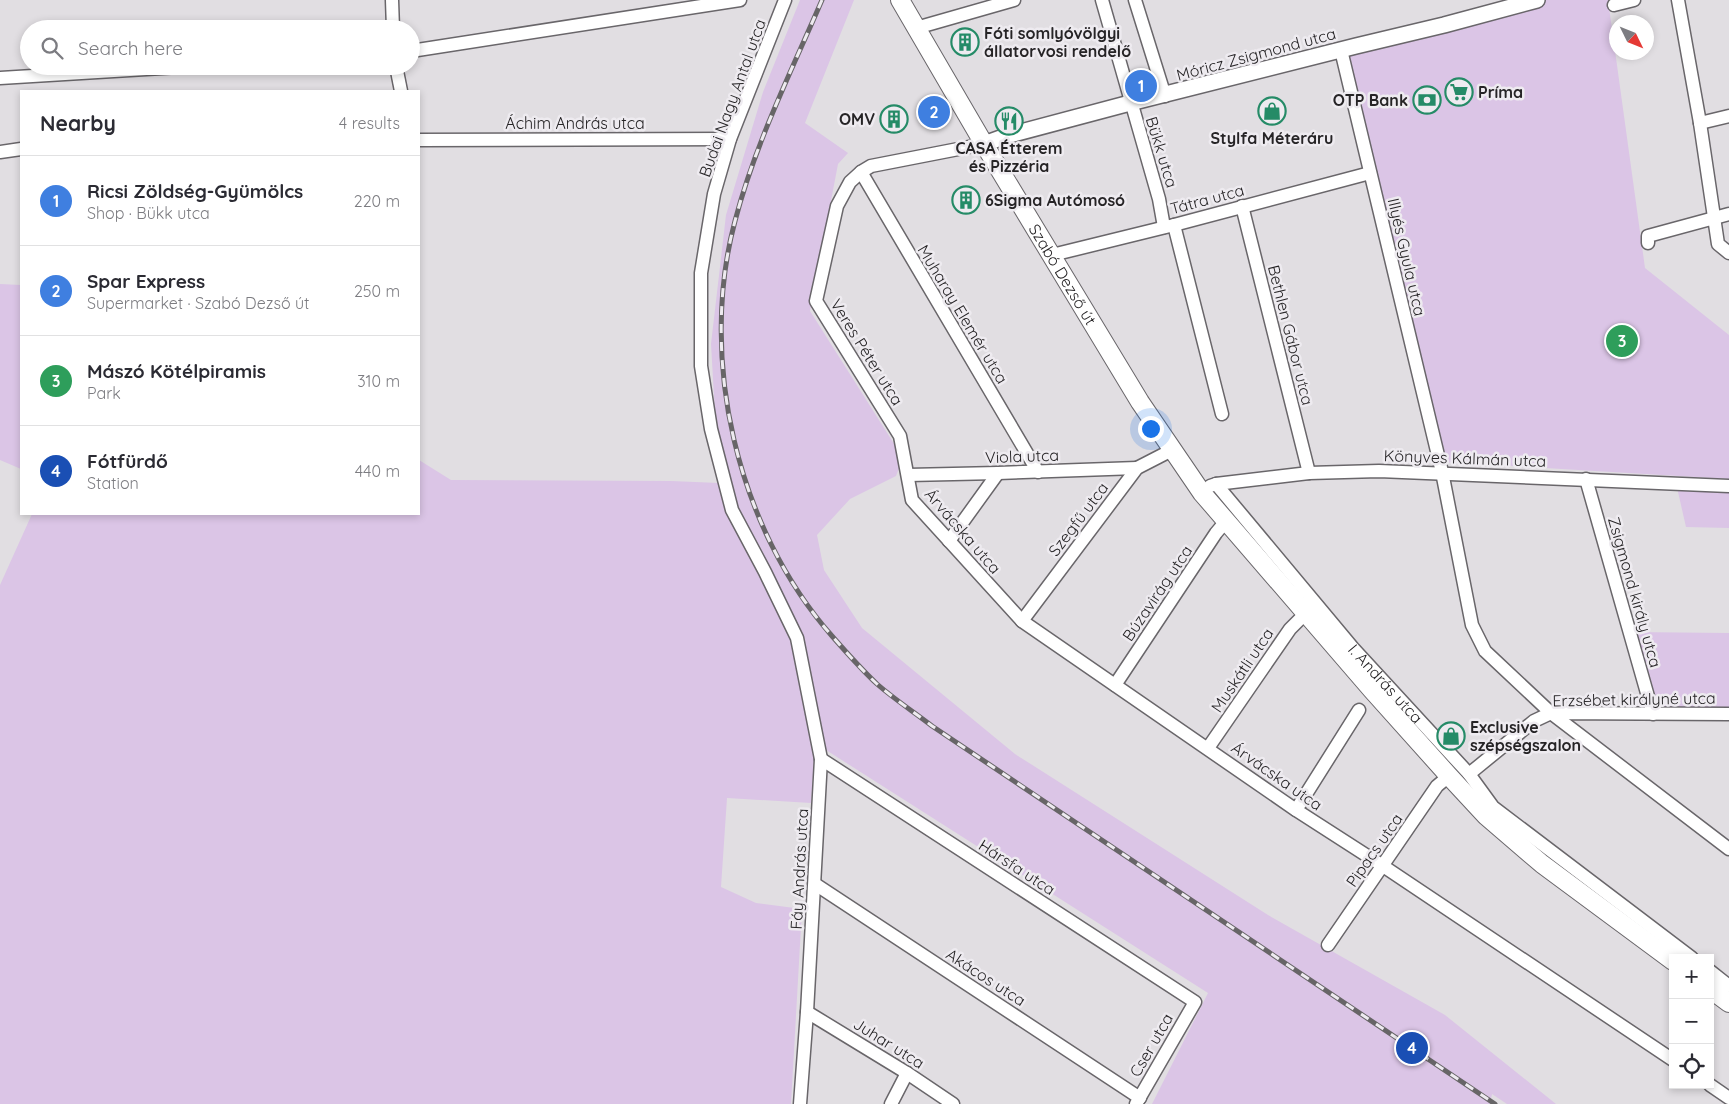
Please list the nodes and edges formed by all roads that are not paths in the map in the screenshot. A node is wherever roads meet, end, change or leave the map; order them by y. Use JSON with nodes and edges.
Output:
{"nodes":[{"id":1,"x":392,"y":0,"type":"edge"},
{"id":2,"x":740,"y":0,"type":"edge"},
{"id":3,"x":785,"y":0,"type":"edge"},
{"id":4,"x":900,"y":0,"type":"edge"},
{"id":5,"x":1014,"y":0,"type":"edge"},
{"id":6,"x":1102,"y":0,"type":"edge"},
{"id":7,"x":1135,"y":0,"type":"edge"},
{"id":8,"x":1537,"y":0,"type":"edge"},
{"id":9,"x":1634,"y":0,"type":"edge"},
{"id":10,"x":1678,"y":0,"type":"edge"},
{"id":11,"x":1614,"y":5,"type":"dead end"},
{"id":12,"x":393,"y":20,"type":"edge"},
{"id":13,"x":916,"y":28,"type":"junction"},
{"id":14,"x":420,"y":50,"type":"edge"},
{"id":15,"x":1341,"y":50,"type":"junction"},
{"id":16,"x":49,"y":75,"type":"edge"},
{"id":17,"x":398,"y":75,"type":"edge"},
{"id":18,"x":0,"y":78,"type":"edge"},
{"id":19,"x":402,"y":90,"type":"edge"},
{"id":20,"x":1165,"y":96,"type":"junction"},
{"id":21,"x":1130,"y":103,"type":"junction"},
{"id":22,"x":1729,"y":116,"type":"edge"},
{"id":23,"x":1700,"y":123,"type":"junction"},
{"id":24,"x":730,"y":139,"type":"junction"},
{"id":25,"x":420,"y":140,"type":"edge"},
{"id":26,"x":984,"y":144,"type":"junction"},
{"id":27,"x":20,"y":149,"type":"edge"},
{"id":28,"x":0,"y":152,"type":"edge"},
{"id":29,"x":861,"y":172,"type":"junction"},
{"id":30,"x":1370,"y":173,"type":"junction"},
{"id":31,"x":1242,"y":206,"type":"junction"},
{"id":32,"x":1729,"y":214,"type":"edge"},
{"id":33,"x":1713,"y":218,"type":"junction"},
{"id":34,"x":1169,"y":226,"type":"junction"},
{"id":35,"x":1648,"y":243,"type":"dead end"},
{"id":36,"x":1729,"y":253,"type":"edge"},
{"id":37,"x":1052,"y":255,"type":"junction"},
{"id":38,"x":1222,"y":414,"type":"dead end"},
{"id":39,"x":1172,"y":450,"type":"junction"},
{"id":40,"x":1137,"y":468,"type":"junction"},
{"id":41,"x":1038,"y":472,"type":"junction"},
{"id":42,"x":1442,"y":472,"type":"junction"},
{"id":43,"x":1309,"y":473,"type":"junction"},
{"id":44,"x":998,"y":474,"type":"junction"},
{"id":45,"x":908,"y":475,"type":"junction"},
{"id":46,"x":1586,"y":479,"type":"junction"},
{"id":47,"x":1729,"y":486,"type":"edge"},
{"id":48,"x":1209,"y":488,"type":"junction"},
{"id":49,"x":1227,"y":520,"type":"junction"},
{"id":50,"x":949,"y":541,"type":"junction"},
{"id":51,"x":1306,"y":613,"type":"junction"},
{"id":52,"x":1022,"y":621,"type":"junction"},
{"id":53,"x":797,"y":638,"type":"joint"},
{"id":54,"x":1115,"y":685,"type":"junction"},
{"id":55,"x":1359,"y":710,"type":"dead end"},
{"id":56,"x":1551,"y":713,"type":"junction"},
{"id":57,"x":1653,"y":714,"type":"junction"},
{"id":58,"x":1729,"y":714,"type":"edge"},
{"id":59,"x":1208,"y":748,"type":"junction"},
{"id":60,"x":821,"y":759,"type":"junction"},
{"id":61,"x":1469,"y":774,"type":"junction"},
{"id":62,"x":1449,"y":776,"type":"junction"},
{"id":63,"x":1296,"y":810,"type":"junction"},
{"id":64,"x":1729,"y":849,"type":"edge"},
{"id":65,"x":1383,"y":866,"type":"junction"},
{"id":66,"x":815,"y":884,"type":"junction"},
{"id":67,"x":1328,"y":945,"type":"dead end"},
{"id":68,"x":1687,"y":954,"type":"edge"},
{"id":69,"x":1669,"y":958,"type":"edge"},
{"id":70,"x":1714,"y":974,"type":"edge"},
{"id":71,"x":1729,"y":986,"type":"edge"},
{"id":72,"x":1714,"y":992,"type":"edge"},
{"id":73,"x":1195,"y":1002,"type":"joint"},
{"id":74,"x":1729,"y":1004,"type":"edge"},
{"id":75,"x":807,"y":1012,"type":"junction"},
{"id":76,"x":1669,"y":1057,"type":"edge"},
{"id":77,"x":907,"y":1073,"type":"junction"},
{"id":78,"x":1714,"y":1088,"type":"edge"},
{"id":79,"x":1729,"y":1098,"type":"edge"},
{"id":80,"x":1138,"y":1101,"type":"edge"},
{"id":81,"x":800,"y":1104,"type":"edge"},
{"id":82,"x":891,"y":1104,"type":"edge"},
{"id":83,"x":953,"y":1104,"type":"edge"}],
"edges":[{"from":1,"to":12,"type":"street"},
{"from":2,"to":14,"type":"street"},
{"from":3,"to":24,"type":"street","name":"Budai Nagy Antal utca"},
{"from":4,"to":13,"type":"main road","name":"Szabó Dezső út"},
{"from":5,"to":13,"type":"street"},
{"from":6,"to":21,"type":"street","name":"Bükk utca"},
{"from":7,"to":20,"type":"street","name":"Bükk utca"},
{"from":8,"to":15,"type":"street","name":"Móricz Zsigmond utca"},
{"from":9,"to":11,"type":"street"},
{"from":10,"to":23,"type":"street"},
{"from":13,"to":26,"type":"main road","name":"Szabó Dezső út"},
{"from":15,"to":20,"type":"street","name":"Móricz Zsigmond utca"},
{"from":15,"to":30,"type":"street","name":"Illyés Gyula utca"},
{"from":16,"to":18,"type":"street"},
{"from":17,"to":19,"type":"street"},
{"from":20,"to":21,"type":"street","name":"Móricz Zsigmond utca"},
{"from":21,"to":26,"type":"street","name":"Móricz Zsigmond utca"},
{"from":21,"to":34,"type":"street","name":"Bükk utca"},
{"from":22,"to":23,"type":"street"},
{"from":23,"to":33,"type":"street"},
{"from":24,"to":25,"type":"street","name":"Áchim András utca"},
{"from":24,"to":53,"type":"street","name":"Budai Nagy Antal utca"},
{"from":26,"to":29,"type":"street","name":"Veres Péter utca"},
{"from":26,"to":37,"type":"main road","name":"Szabó Dezső út"},
{"from":27,"to":28,"type":"street"},
{"from":29,"to":41,"type":"street","name":"Muharay Elemér utca"},
{"from":29,"to":45,"type":"street","name":"Veres Péter utca"},
{"from":30,"to":31,"type":"street","name":"Tátra utca"},
{"from":30,"to":42,"type":"street","name":"Illyés Gyula utca"},
{"from":31,"to":34,"type":"street","name":"Tátra utca"},
{"from":31,"to":43,"type":"street","name":"Bethlen Gábor utca"},
{"from":32,"to":33,"type":"street"},
{"from":33,"to":35,"type":"street"},
{"from":33,"to":36,"type":"street"},
{"from":34,"to":37,"type":"street","name":"Tátra utca"},
{"from":34,"to":38,"type":"street","name":"Bükk utca"},
{"from":37,"to":39,"type":"main road","name":"Szabó Dezső út"},
{"from":39,"to":40,"type":"street","name":"Szegfű utca"},
{"from":39,"to":48,"type":"main road","name":"Szabó Dezső út"},
{"from":40,"to":41,"type":"street","name":"Viola utca"},
{"from":40,"to":52,"type":"street","name":"Szegfű utca"},
{"from":41,"to":44,"type":"street","name":"Viola utca"},
{"from":42,"to":43,"type":"street","name":"Könyves Kálmán utca"},
{"from":42,"to":46,"type":"street","name":"Könyves Kálmán utca"},
{"from":42,"to":56,"type":"street","name":"Illyés Gyula utca"},
{"from":43,"to":48,"type":"street","name":"Könyves Kálmán utca"},
{"from":44,"to":45,"type":"street","name":"Viola utca"},
{"from":44,"to":50,"type":"street"},
{"from":45,"to":50,"type":"street","name":"Árvácska utca"},
{"from":46,"to":47,"type":"street","name":"Könyves Kálmán utca"},
{"from":46,"to":57,"type":"street","name":"Zsigmond király utca"},
{"from":48,"to":49,"type":"main road","name":"I. András utca"},
{"from":48,"to":61,"type":"street","name":"I. András utca"},
{"from":49,"to":51,"type":"main road","name":"I. András utca"},
{"from":49,"to":54,"type":"street","name":"Búzavirág utca"},
{"from":50,"to":52,"type":"street","name":"Árvácska utca"},
{"from":51,"to":59,"type":"street","name":"Muskátli utca"},
{"from":51,"to":62,"type":"main road","name":"I. András utca"},
{"from":52,"to":54,"type":"street","name":"Árvácska utca"},
{"from":53,"to":60,"type":"street","name":"Fáy András utca"},
{"from":54,"to":59,"type":"street","name":"Árvácska utca"},
{"from":55,"to":63,"type":"street"},
{"from":56,"to":57,"type":"street","name":"Erzsébet királyné utca"},
{"from":56,"to":61,"type":"street","name":"Erzsébet királyné utca"},
{"from":56,"to":64,"type":"street","name":"Illyés Gyula utca"},
{"from":57,"to":58,"type":"street","name":"Erzsébet királyné utca"},
{"from":59,"to":63,"type":"street","name":"Árvácska utca"},
{"from":60,"to":66,"type":"street","name":"Fáy András utca"},
{"from":60,"to":73,"type":"street","name":"Hársfa utca"},
{"from":61,"to":68,"type":"street","name":"I. András utca"},
{"from":62,"to":65,"type":"street","name":"Pipacs utca"},
{"from":62,"to":69,"type":"main road","name":"I. András utca"},
{"from":63,"to":65,"type":"street","name":"Árvácska utca"},
{"from":65,"to":67,"type":"street","name":"Pipacs utca"},
{"from":65,"to":76,"type":"street","name":"Árvácska utca"},
{"from":66,"to":75,"type":"street","name":"Fáy András utca"},
{"from":66,"to":80,"type":"street","name":"Akácos utca"},
{"from":70,"to":71,"type":"street"},
{"from":72,"to":74,"type":"main road"},
{"from":73,"to":80,"type":"street","name":"Cser utca"},
{"from":75,"to":77,"type":"street","name":"Juhar utca"},
{"from":75,"to":81,"type":"street","name":"Fáy András utca"},
{"from":77,"to":82,"type":"street"},
{"from":77,"to":83,"type":"street","name":"Juhar utca"},
{"from":78,"to":79,"type":"street"}]}
